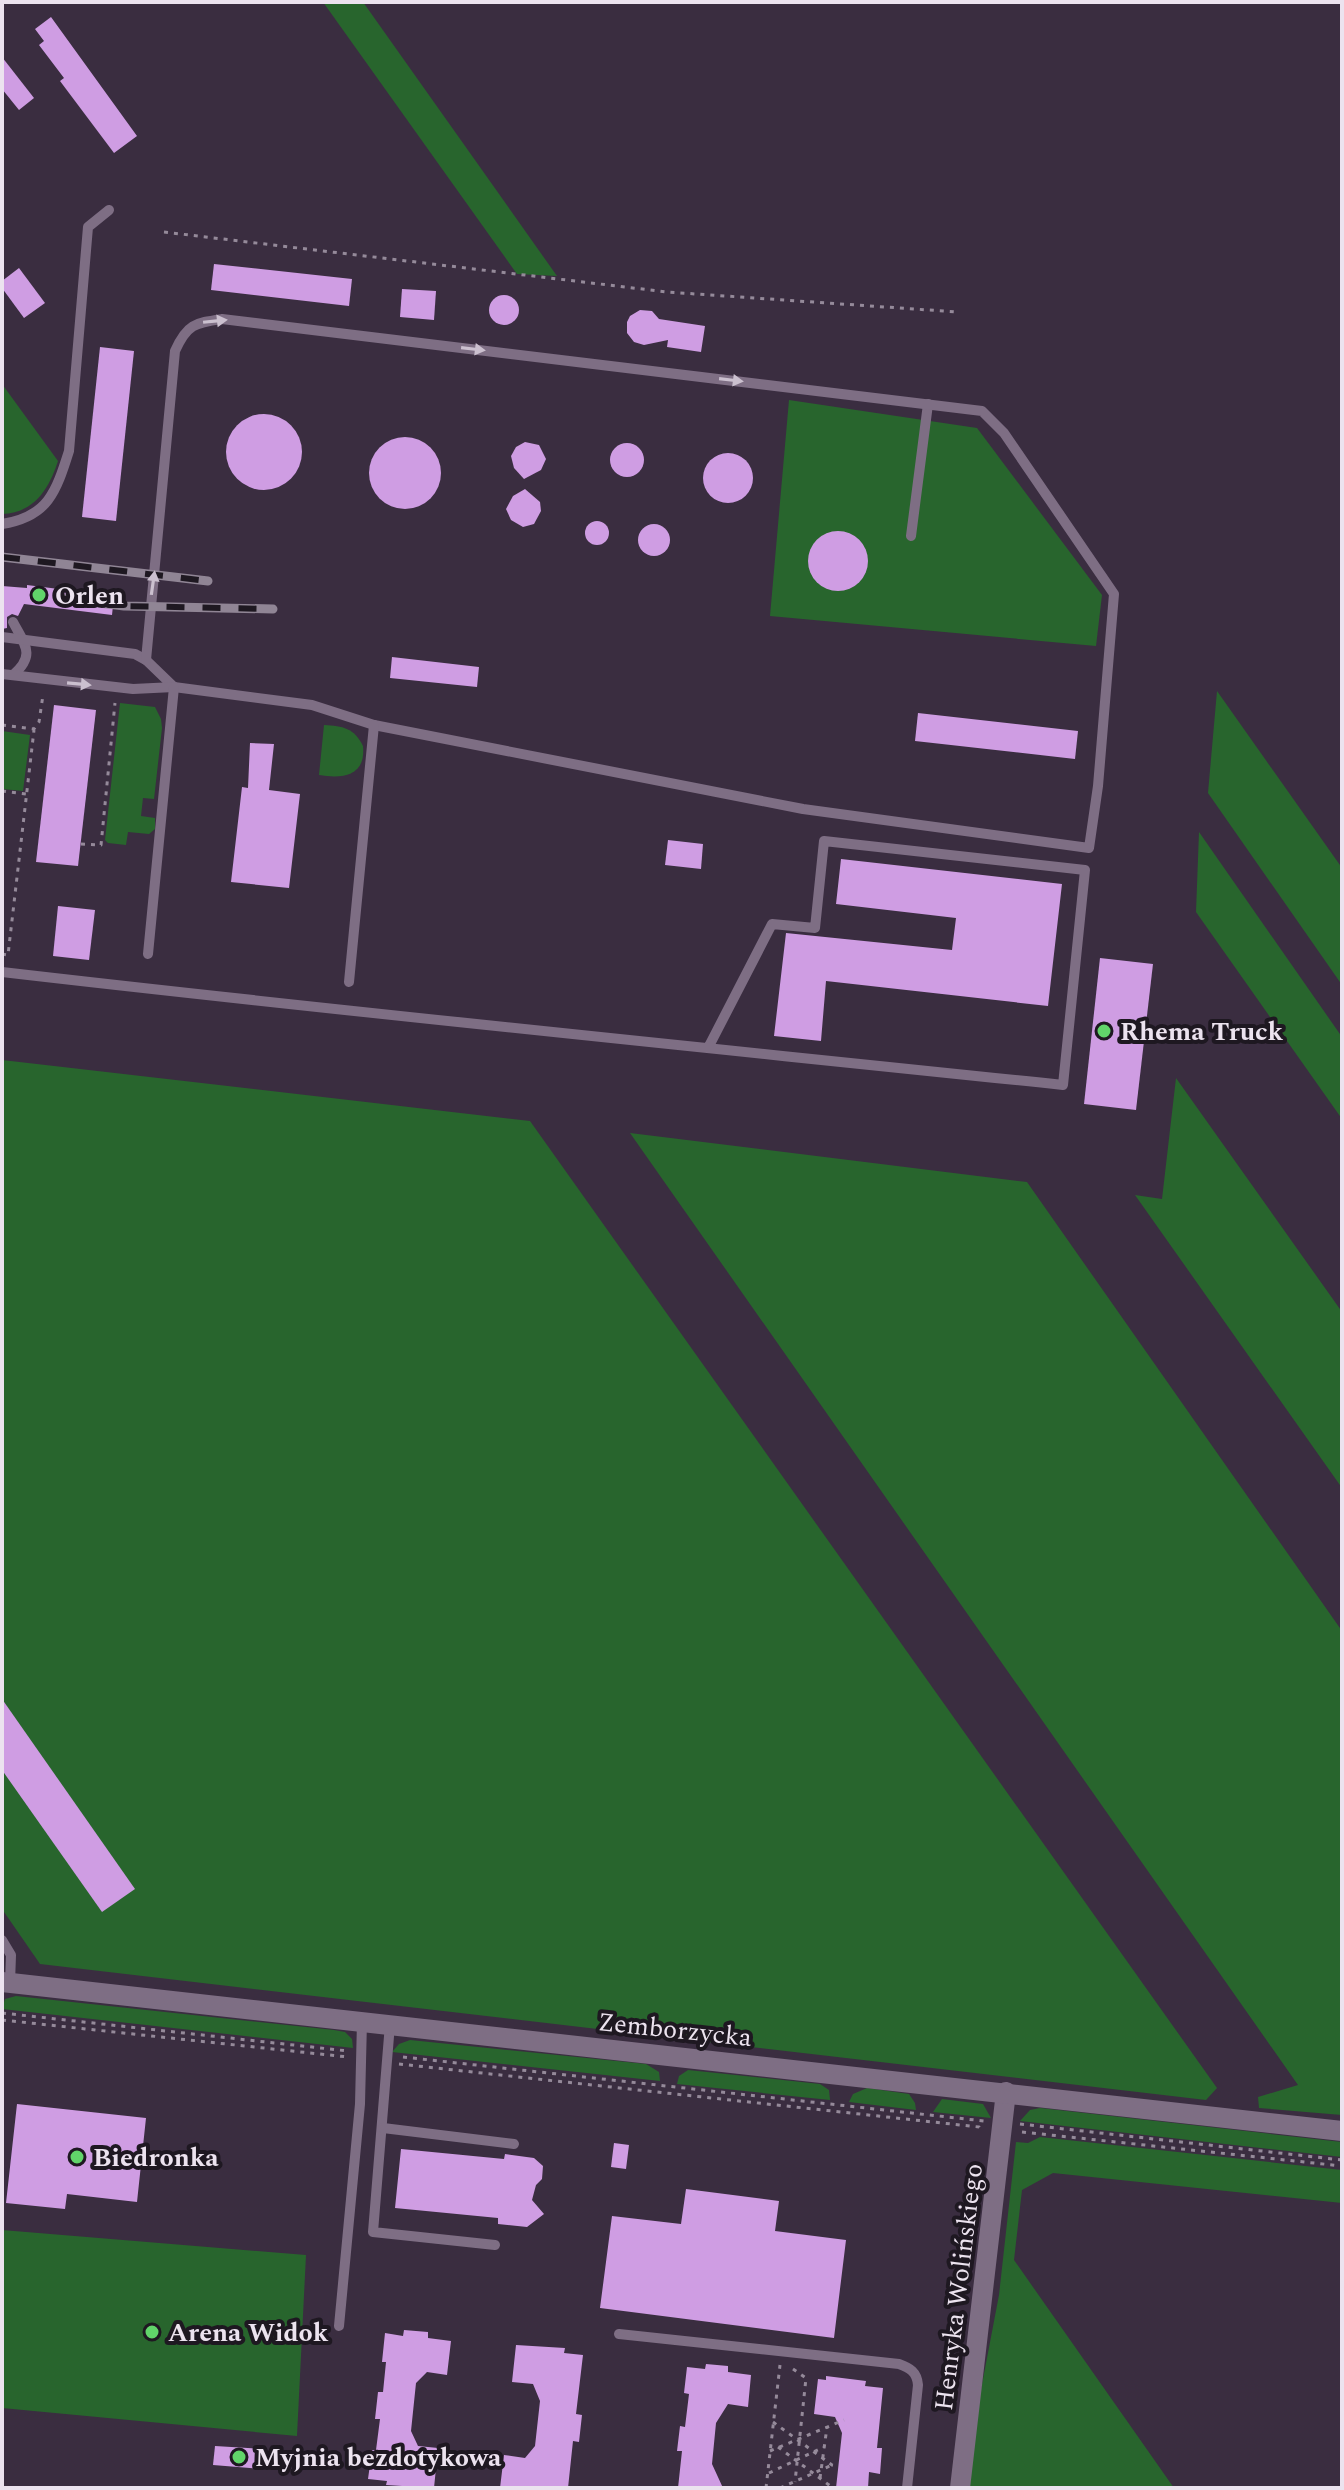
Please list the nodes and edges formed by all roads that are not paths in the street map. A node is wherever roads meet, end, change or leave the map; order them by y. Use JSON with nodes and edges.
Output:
{"nodes":[{"id":1,"x":109,"y":210,"type":"dead end"},
{"id":2,"x":928,"y":404,"type":"junction"},
{"id":3,"x":2,"y":524,"type":"edge"},
{"id":4,"x":911,"y":536,"type":"dead end"},
{"id":5,"x":13,"y":622,"type":"dead end"},
{"id":6,"x":2,"y":637,"type":"edge"},
{"id":7,"x":22,"y":640,"type":"junction"},
{"id":8,"x":146,"y":660,"type":"junction"},
{"id":9,"x":8,"y":674,"type":"edge"},
{"id":10,"x":174,"y":687,"type":"junction"},
{"id":11,"x":374,"y":725,"type":"junction"},
{"id":12,"x":148,"y":954,"type":"dead end"},
{"id":13,"x":2,"y":972,"type":"edge"},
{"id":14,"x":349,"y":982,"type":"dead end"},
{"id":15,"x":708,"y":1048,"type":"junction"},
{"id":16,"x":2,"y":1940,"type":"edge"},
{"id":17,"x":6,"y":1983,"type":"edge"},
{"id":18,"x":362,"y":2021,"type":"junction"},
{"id":19,"x":390,"y":2024,"type":"junction"},
{"id":20,"x":1006,"y":2092,"type":"junction"},
{"id":21,"x":383,"y":2128,"type":"junction"},
{"id":22,"x":1342,"y":2131,"type":"edge"},
{"id":23,"x":514,"y":2144,"type":"dead end"},
{"id":24,"x":495,"y":2245,"type":"dead end"},
{"id":25,"x":339,"y":2326,"type":"dead end"},
{"id":26,"x":619,"y":2334,"type":"dead end"},
{"id":27,"x":907,"y":2488,"type":"edge"},
{"id":28,"x":960,"y":2488,"type":"edge"}],
"edges":[{"from":1,"to":3,"type":"lane"},
{"from":2,"to":4,"type":"lane"},
{"from":8,"to":2,"type":"lane","one_way":true},
{"from":2,"to":11,"type":"lane"},
{"from":5,"to":7,"type":"lane"},
{"from":6,"to":7,"type":"lane"},
{"from":7,"to":8,"type":"lane"},
{"from":7,"to":9,"type":"lane"},
{"from":8,"to":10,"type":"lane"},
{"from":9,"to":10,"type":"lane","one_way":true},
{"from":10,"to":11,"type":"lane"},
{"from":10,"to":12,"type":"lane"},
{"from":11,"to":14,"type":"lane"},
{"from":13,"to":15,"type":"lane"},
{"from":15,"to":15,"type":"lane"},
{"from":16,"to":17,"type":"lane"},
{"from":17,"to":18,"type":"street","name":"Zemborzycka"},
{"from":18,"to":19,"type":"street","name":"Zemborzycka"},
{"from":18,"to":25,"type":"lane"},
{"from":19,"to":20,"type":"street","name":"Zemborzycka"},
{"from":19,"to":21,"type":"lane"},
{"from":20,"to":22,"type":"street","name":"Zemborzycka"},
{"from":20,"to":28,"type":"street","name":"Henryka Wolińskiego"},
{"from":21,"to":23,"type":"lane"},
{"from":21,"to":24,"type":"lane"},
{"from":26,"to":27,"type":"lane"}]}
